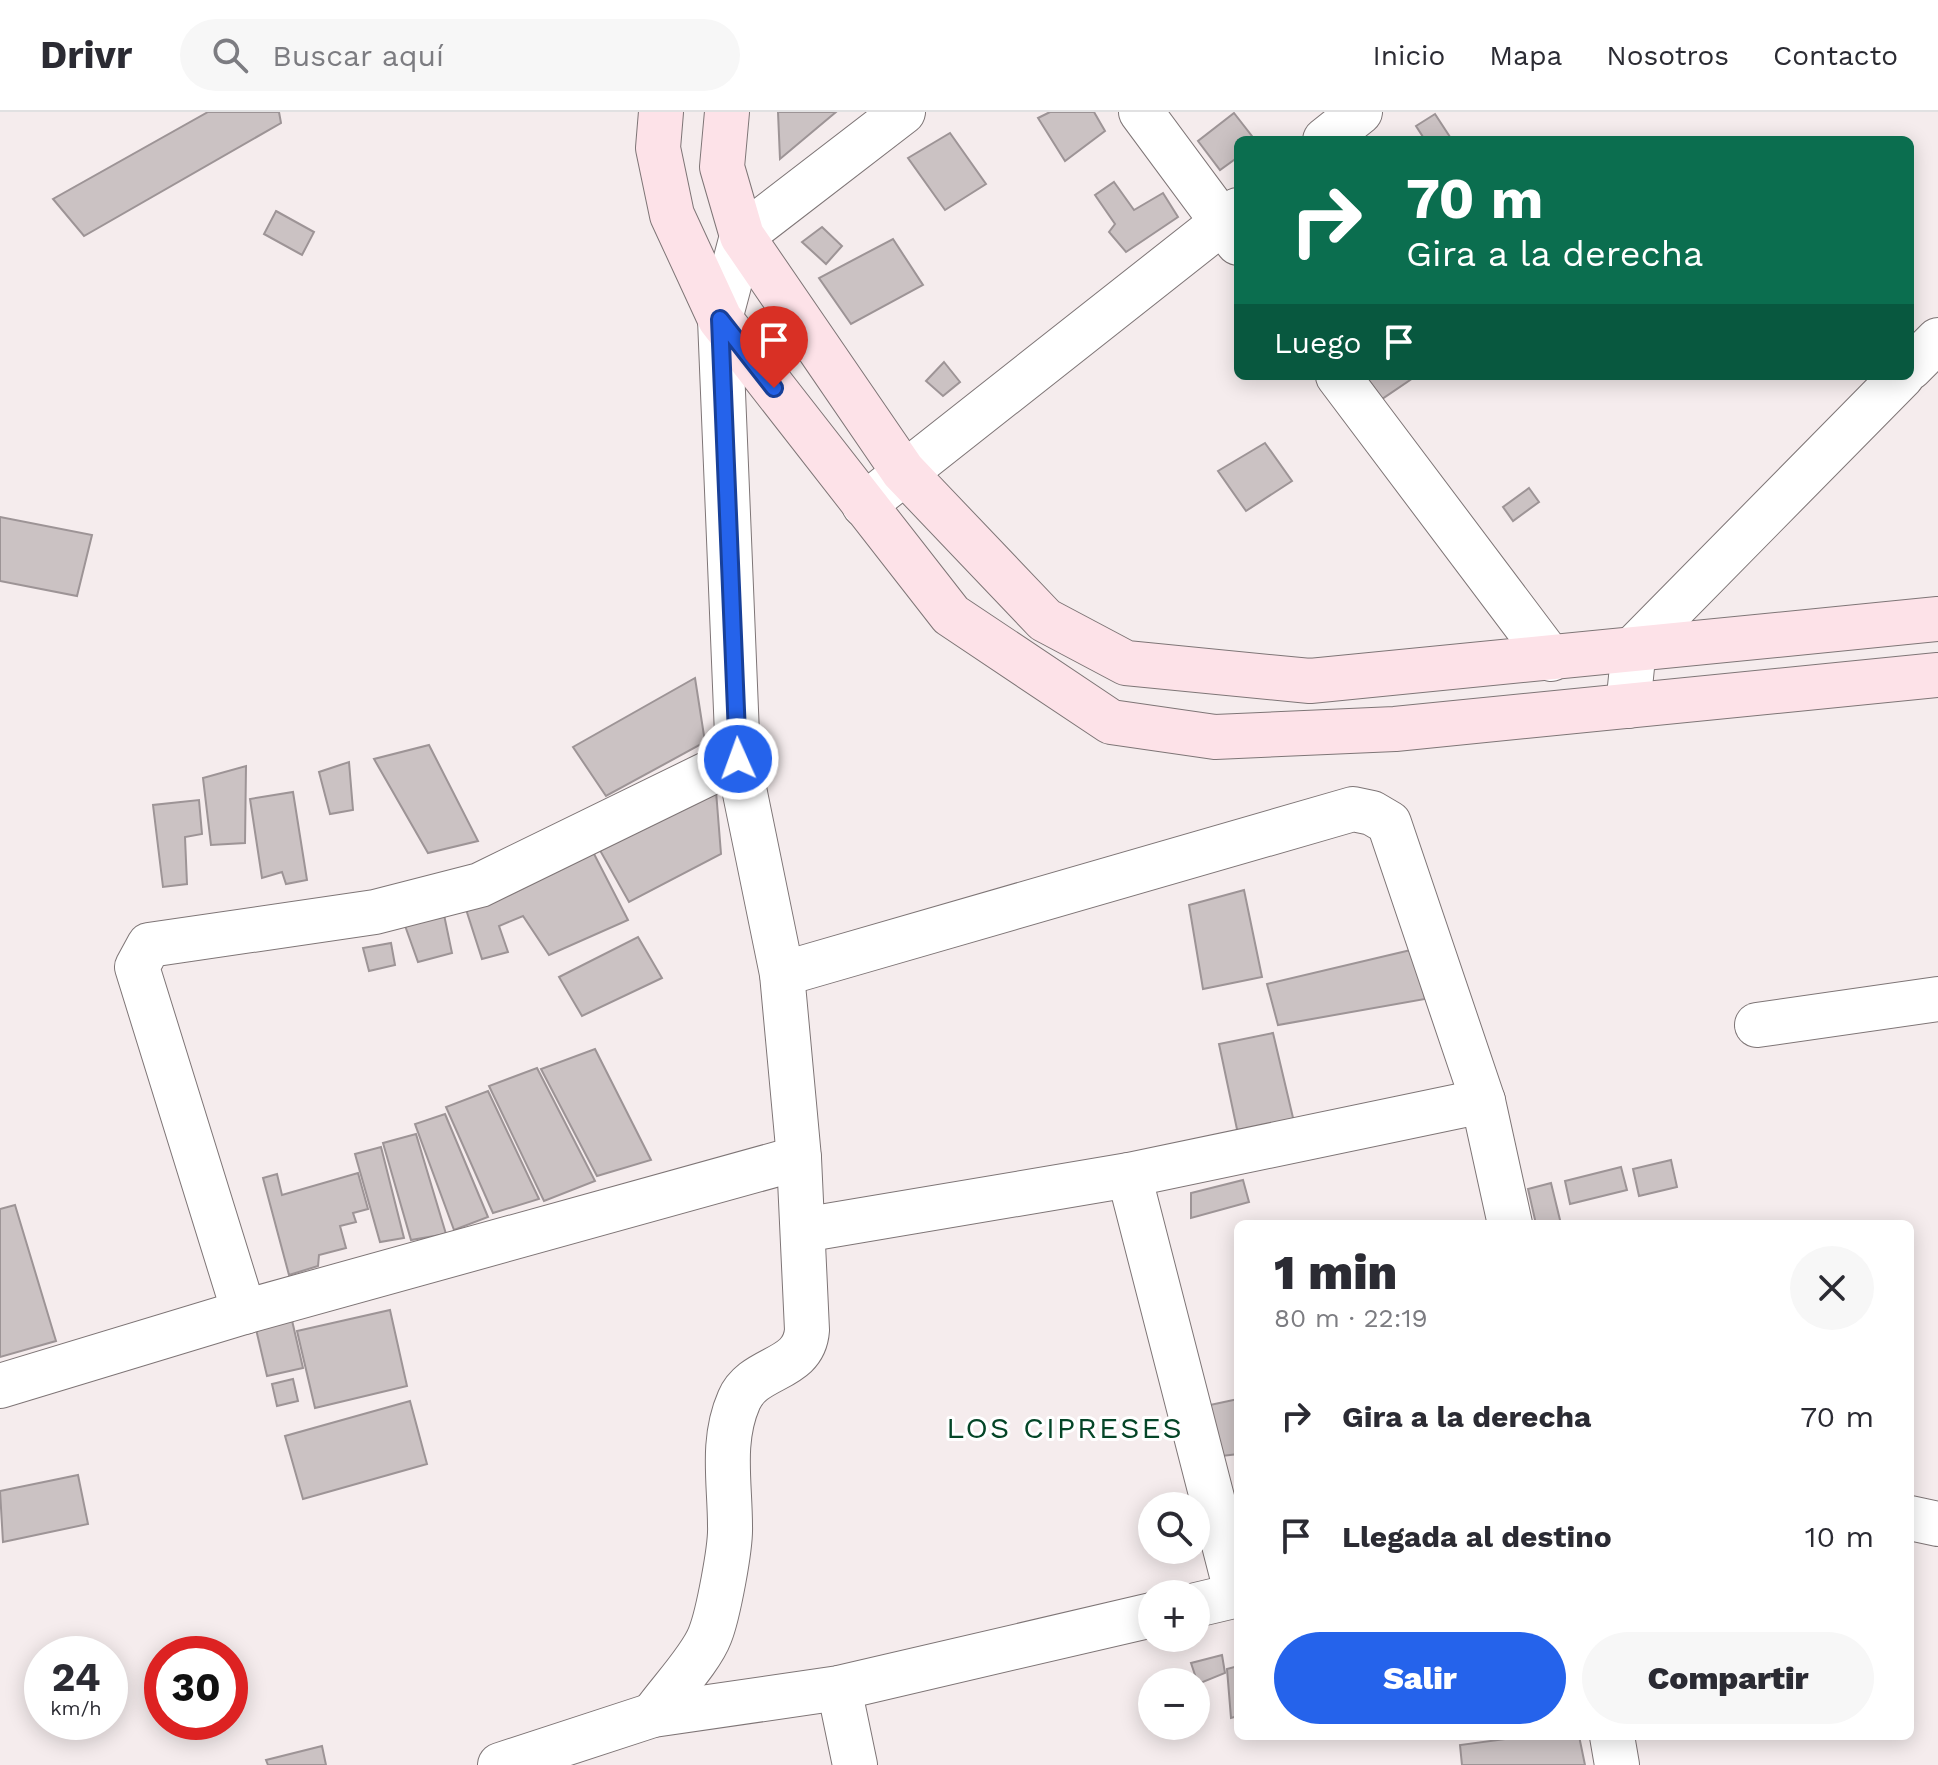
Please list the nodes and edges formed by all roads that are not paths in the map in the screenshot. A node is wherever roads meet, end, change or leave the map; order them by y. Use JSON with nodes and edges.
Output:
{"nodes":[{"id":1,"x":661,"y":112,"type":"edge"},
{"id":2,"x":727,"y":112,"type":"edge"},
{"id":3,"x":903,"y":112,"type":"edge"},
{"id":4,"x":1141,"y":112,"type":"edge"},
{"id":5,"x":1360,"y":112,"type":"edge"},
{"id":6,"x":1330,"y":136,"type":"edge"},
{"id":7,"x":1233,"y":225,"type":"edge"},
{"id":8,"x":742,"y":236,"type":"junction"},
{"id":9,"x":720,"y":319,"type":"junction"},
{"id":10,"x":1938,"y":340,"type":"edge"},
{"id":11,"x":1914,"y":364,"type":"edge"},
{"id":12,"x":1341,"y":380,"type":"edge"},
{"id":13,"x":1898,"y":380,"type":"edge"},
{"id":14,"x":903,"y":471,"type":"junction"},
{"id":15,"x":864,"y":505,"type":"junction"},
{"id":16,"x":1938,"y":619,"type":"edge"},
{"id":17,"x":1045,"y":620,"type":"junction"},
{"id":18,"x":1634,"y":648,"type":"junction"},
{"id":19,"x":1551,"y":659,"type":"junction"},
{"id":20,"x":1019,"y":661,"type":"junction"},
{"id":21,"x":1938,"y":675,"type":"edge"},
{"id":22,"x":1628,"y":706,"type":"junction"},
{"id":23,"x":738,"y":759,"type":"junction"},
{"id":24,"x":782,"y":974,"type":"junction"},
{"id":25,"x":1938,"y":999,"type":"edge"},
{"id":26,"x":1757,"y":1025,"type":"dead end"},
{"id":27,"x":1483,"y":1101,"type":"junction"},
{"id":28,"x":799,"y":1158,"type":"junction"},
{"id":29,"x":1129,"y":1175,"type":"junction"},
{"id":30,"x":1509,"y":1220,"type":"edge"},
{"id":31,"x":803,"y":1230,"type":"junction"},
{"id":32,"x":244,"y":1312,"type":"junction"},
{"id":33,"x":0,"y":1386,"type":"edge"},
{"id":34,"x":1914,"y":1519,"type":"edge"},
{"id":35,"x":1938,"y":1524,"type":"edge"},
{"id":36,"x":1224,"y":1598,"type":"edge"},
{"id":37,"x":1138,"y":1618,"type":"edge"},
{"id":38,"x":839,"y":1688,"type":"junction"},
{"id":39,"x":653,"y":1715,"type":"junction"},
{"id":40,"x":1613,"y":1740,"type":"edge"},
{"id":41,"x":500,"y":1765,"type":"edge"},
{"id":42,"x":855,"y":1765,"type":"edge"},
{"id":43,"x":1617,"y":1765,"type":"edge"}],
"edges":[{"from":1,"to":9,"type":"main road"},
{"from":2,"to":8,"type":"main road"},
{"from":3,"to":8,"type":"street"},
{"from":4,"to":7,"type":"street"},
{"from":5,"to":6,"type":"street"},
{"from":7,"to":14,"type":"street"},
{"from":8,"to":9,"type":"street"},
{"from":8,"to":14,"type":"main road"},
{"from":9,"to":15,"type":"main road"},
{"from":9,"to":23,"type":"street"},
{"from":10,"to":11,"type":"street"},
{"from":12,"to":19,"type":"street"},
{"from":13,"to":18,"type":"street"},
{"from":14,"to":15,"type":"street"},
{"from":14,"to":17,"type":"main road"},
{"from":15,"to":20,"type":"main road"},
{"from":16,"to":18,"type":"main road"},
{"from":17,"to":19,"type":"main road"},
{"from":17,"to":20,"type":"main road"},
{"from":18,"to":19,"type":"main road"},
{"from":18,"to":22,"type":"street"},
{"from":20,"to":22,"type":"main road"},
{"from":21,"to":22,"type":"main road"},
{"from":23,"to":24,"type":"street"},
{"from":23,"to":32,"type":"street"},
{"from":24,"to":27,"type":"street"},
{"from":24,"to":28,"type":"street"},
{"from":25,"to":26,"type":"street"},
{"from":27,"to":29,"type":"street"},
{"from":27,"to":30,"type":"street"},
{"from":28,"to":31,"type":"street"},
{"from":28,"to":32,"type":"street"},
{"from":29,"to":31,"type":"street"},
{"from":29,"to":36,"type":"street"},
{"from":31,"to":39,"type":"street"},
{"from":32,"to":33,"type":"street"},
{"from":34,"to":35,"type":"street"},
{"from":37,"to":38,"type":"street"},
{"from":38,"to":39,"type":"street"},
{"from":38,"to":42,"type":"street"},
{"from":39,"to":41,"type":"street"},
{"from":40,"to":43,"type":"street"}]}
